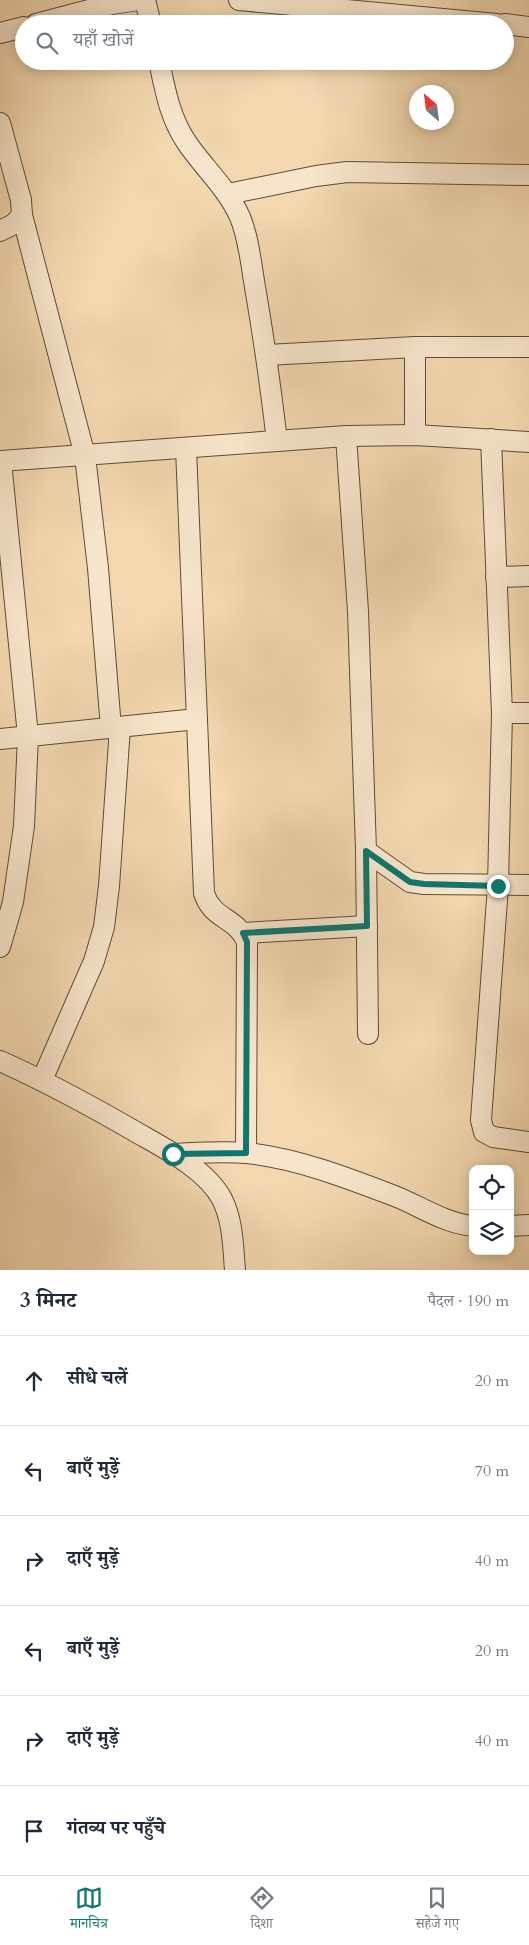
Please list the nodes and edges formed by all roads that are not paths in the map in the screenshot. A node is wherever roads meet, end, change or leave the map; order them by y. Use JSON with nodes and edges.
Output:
{"nodes":[{"id":1,"x":138,"y":0,"type":"edge"},
{"id":2,"x":145,"y":0,"type":"edge"},
{"id":3,"x":239,"y":0,"type":"edge"},
{"id":4,"x":70,"y":15,"type":"edge"},
{"id":5,"x":149,"y":15,"type":"edge"},
{"id":6,"x":400,"y":15,"type":"edge"},
{"id":7,"x":514,"y":25,"type":"edge"},
{"id":8,"x":529,"y":27,"type":"edge"},
{"id":9,"x":15,"y":29,"type":"edge"},
{"id":10,"x":0,"y":33,"type":"edge"},
{"id":11,"x":161,"y":70,"type":"edge"},
{"id":12,"x":0,"y":123,"type":"edge"},
{"id":13,"x":529,"y":175,"type":"edge"},
{"id":14,"x":228,"y":194,"type":"junction"},
{"id":15,"x":22,"y":215,"type":"junction"},
{"id":16,"x":0,"y":231,"type":"edge"},
{"id":17,"x":415,"y":347,"type":"junction"},
{"id":18,"x":529,"y":347,"type":"edge"},
{"id":19,"x":267,"y":355,"type":"junction"},
{"id":20,"x":414,"y":435,"type":"junction"},
{"id":21,"x":346,"y":436,"type":"junction"},
{"id":22,"x":491,"y":439,"type":"junction"},
{"id":23,"x":277,"y":441,"type":"junction"},
{"id":24,"x":529,"y":442,"type":"edge"},
{"id":25,"x":186,"y":448,"type":"junction"},
{"id":26,"x":85,"y":456,"type":"junction"},
{"id":27,"x":0,"y":460,"type":"edge"},
{"id":28,"x":529,"y":576,"type":"edge"},
{"id":29,"x":496,"y":577,"type":"junction"},
{"id":30,"x":502,"y":713,"type":"junction"},
{"id":31,"x":529,"y":713,"type":"edge"},
{"id":32,"x":197,"y":719,"type":"junction"},
{"id":33,"x":115,"y":728,"type":"junction"},
{"id":34,"x":28,"y":736,"type":"junction"},
{"id":35,"x":0,"y":739,"type":"edge"},
{"id":36,"x":366,"y":851,"type":"junction"},
{"id":37,"x":529,"y":885,"type":"edge"},
{"id":38,"x":498,"y":886,"type":"junction"},
{"id":39,"x":367,"y":926,"type":"junction"},
{"id":40,"x":243,"y":933,"type":"junction"},
{"id":41,"x":0,"y":947,"type":"edge"},
{"id":42,"x":368,"y":1034,"type":"dead end"},
{"id":43,"x":0,"y":1061,"type":"edge"},
{"id":44,"x":42,"y":1080,"type":"junction"},
{"id":45,"x":529,"y":1142,"type":"edge"},
{"id":46,"x":246,"y":1153,"type":"junction"},
{"id":47,"x":173,"y":1154,"type":"junction"},
{"id":48,"x":469,"y":1225,"type":"edge"},
{"id":49,"x":529,"y":1225,"type":"edge"},
{"id":50,"x":514,"y":1226,"type":"edge"},
{"id":51,"x":235,"y":1270,"type":"edge"}],
"edges":[{"from":1,"to":4,"type":"street"},
{"from":2,"to":5,"type":"street"},
{"from":3,"to":6,"type":"street"},
{"from":7,"to":8,"type":"street"},
{"from":9,"to":10,"type":"street"},
{"from":11,"to":14,"type":"street"},
{"from":12,"to":15,"type":"street"},
{"from":13,"to":14,"type":"street"},
{"from":14,"to":19,"type":"street"},
{"from":15,"to":16,"type":"street"},
{"from":15,"to":26,"type":"street"},
{"from":17,"to":18,"type":"street"},
{"from":17,"to":19,"type":"street"},
{"from":17,"to":20,"type":"street"},
{"from":19,"to":23,"type":"street"},
{"from":20,"to":21,"type":"street"},
{"from":20,"to":22,"type":"street"},
{"from":21,"to":23,"type":"street"},
{"from":21,"to":36,"type":"street"},
{"from":22,"to":24,"type":"street"},
{"from":22,"to":29,"type":"street"},
{"from":23,"to":25,"type":"street"},
{"from":25,"to":26,"type":"street"},
{"from":25,"to":32,"type":"street"},
{"from":26,"to":27,"type":"street"},
{"from":26,"to":33,"type":"street"},
{"from":27,"to":34,"type":"street"},
{"from":28,"to":29,"type":"street"},
{"from":29,"to":30,"type":"street"},
{"from":30,"to":31,"type":"street"},
{"from":30,"to":38,"type":"street"},
{"from":32,"to":33,"type":"street"},
{"from":32,"to":40,"type":"street"},
{"from":33,"to":34,"type":"street"},
{"from":33,"to":44,"type":"street"},
{"from":34,"to":35,"type":"street"},
{"from":34,"to":41,"type":"street"},
{"from":36,"to":38,"type":"street"},
{"from":36,"to":39,"type":"street"},
{"from":37,"to":38,"type":"street"},
{"from":38,"to":45,"type":"street"},
{"from":39,"to":40,"type":"street"},
{"from":39,"to":42,"type":"street"},
{"from":40,"to":46,"type":"street"},
{"from":43,"to":44,"type":"street"},
{"from":44,"to":47,"type":"street"},
{"from":46,"to":47,"type":"street"},
{"from":46,"to":48,"type":"street"},
{"from":47,"to":51,"type":"street"},
{"from":49,"to":50,"type":"street"}]}
